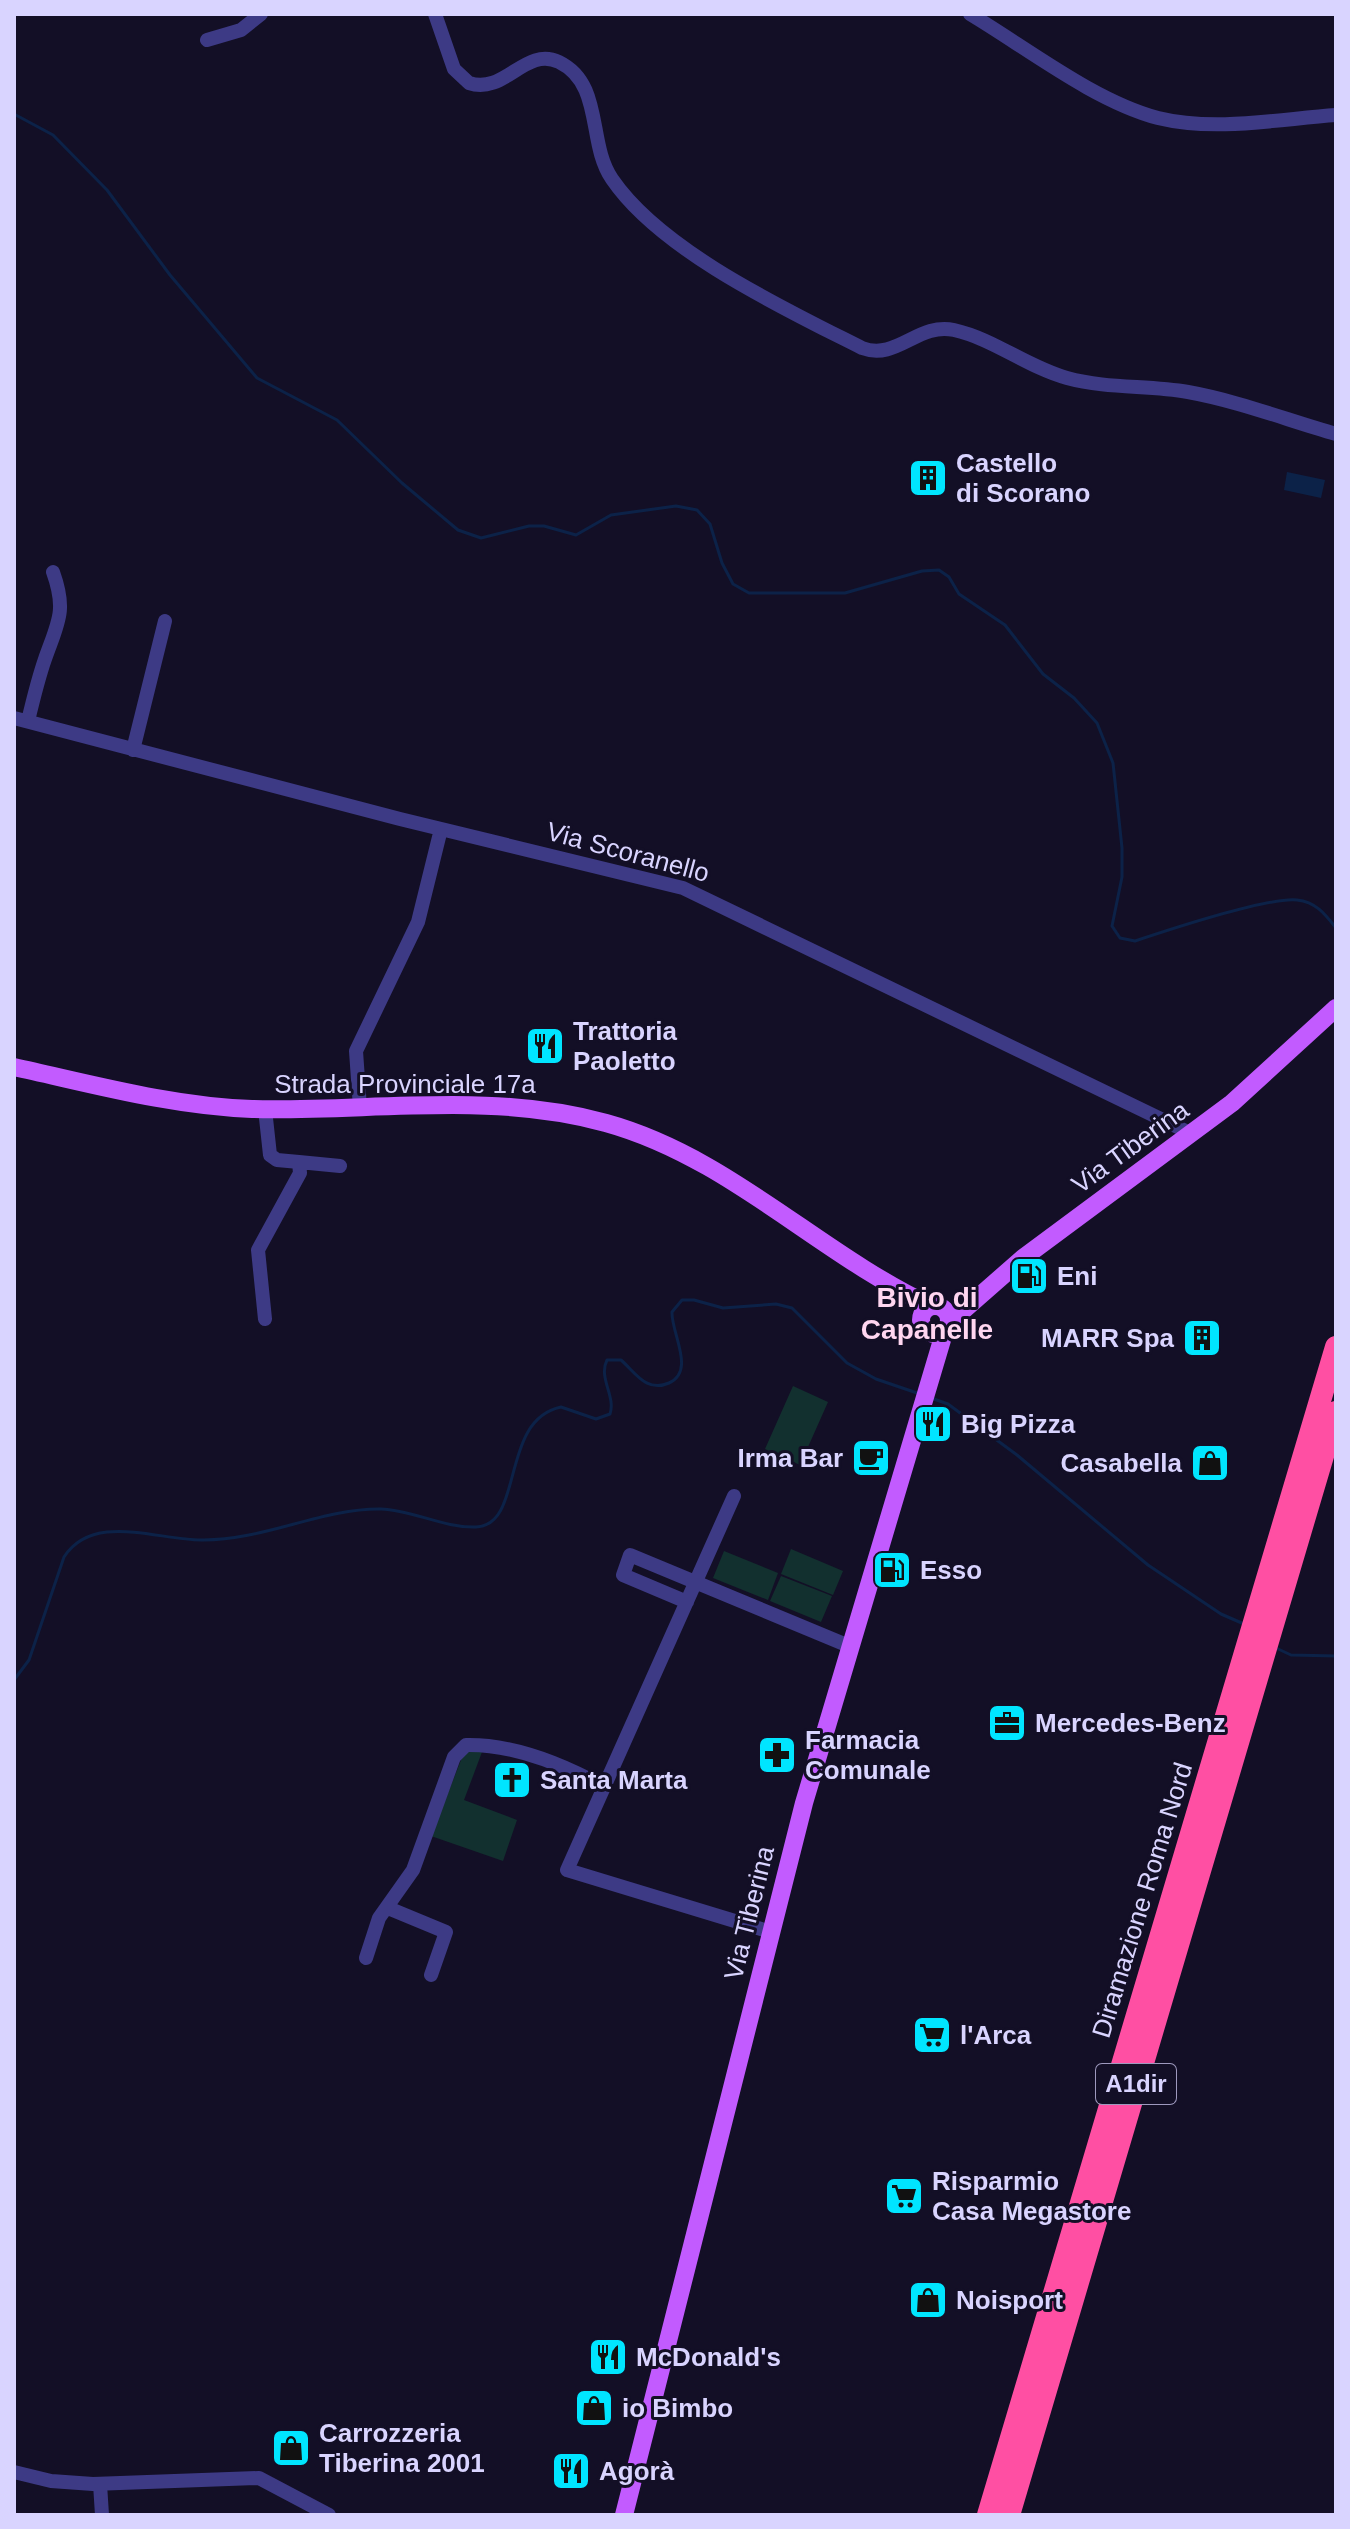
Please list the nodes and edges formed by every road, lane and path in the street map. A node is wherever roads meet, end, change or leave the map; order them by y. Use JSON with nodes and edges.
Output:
{"nodes":[{"id":1,"x":261,"y":14,"type":"edge"},
{"id":2,"x":435,"y":14,"type":"edge"},
{"id":3,"x":970,"y":14,"type":"edge"},
{"id":4,"x":207,"y":40,"type":"dead end"},
{"id":5,"x":1336,"y":115,"type":"edge"},
{"id":6,"x":1336,"y":434,"type":"edge"},
{"id":7,"x":53,"y":572,"type":"dead end"},
{"id":8,"x":165,"y":621,"type":"dead end"},
{"id":9,"x":21,"y":720,"type":"edge"},
{"id":10,"x":133,"y":750,"type":"junction"},
{"id":11,"x":441,"y":829,"type":"junction"},
{"id":12,"x":1336,"y":993,"type":"edge"},
{"id":13,"x":1336,"y":1008,"type":"edge"},
{"id":14,"x":14,"y":1067,"type":"edge"},
{"id":15,"x":1232,"y":1103,"type":"junction"},
{"id":16,"x":360,"y":1108,"type":"junction"},
{"id":17,"x":265,"y":1109,"type":"junction"},
{"id":18,"x":1192,"y":1134,"type":"junction"},
{"id":19,"x":299,"y":1162,"type":"junction"},
{"id":20,"x":340,"y":1166,"type":"dead end"},
{"id":21,"x":265,"y":1319,"type":"dead end"},
{"id":22,"x":935,"y":1319,"type":"junction"},
{"id":23,"x":1336,"y":1347,"type":"edge"},
{"id":24,"x":1336,"y":1412,"type":"edge"},
{"id":25,"x":734,"y":1496,"type":"dead end"},
{"id":26,"x":695,"y":1582,"type":"junction"},
{"id":27,"x":687,"y":1602,"type":"junction"},
{"id":28,"x":1265,"y":1618,"type":"junction"},
{"id":29,"x":849,"y":1646,"type":"junction"},
{"id":30,"x":1256,"y":1650,"type":"junction"},
{"id":31,"x":604,"y":1787,"type":"junction"},
{"id":32,"x":388,"y":1908,"type":"junction"},
{"id":33,"x":771,"y":1932,"type":"junction"},
{"id":34,"x":366,"y":1958,"type":"dead end"},
{"id":35,"x":431,"y":1975,"type":"dead end"},
{"id":36,"x":14,"y":2472,"type":"edge"},
{"id":37,"x":100,"y":2484,"type":"junction"},
{"id":38,"x":102,"y":2515,"type":"edge"},
{"id":39,"x":329,"y":2515,"type":"edge"},
{"id":40,"x":624,"y":2515,"type":"edge"},
{"id":41,"x":988,"y":2515,"type":"edge"},
{"id":42,"x":1009,"y":2515,"type":"edge"}],
"edges":[{"from":1,"to":4,"type":"street"},
{"from":2,"to":6,"type":"street"},
{"from":3,"to":5,"type":"street"},
{"from":7,"to":9,"type":"street"},
{"from":8,"to":10,"type":"street"},
{"from":9,"to":10,"type":"street","name":"Via Scoranello"},
{"from":10,"to":11,"type":"street","name":"Via Scoranello"},
{"from":11,"to":16,"type":"street"},
{"from":11,"to":18,"type":"street","name":"Via Scoranello"},
{"from":12,"to":15,"type":"main road"},
{"from":13,"to":15,"type":"main road","name":"Via Tiberina"},
{"from":14,"to":17,"type":"main road","name":"Strada Provinciale 17a"},
{"from":15,"to":18,"type":"main road","name":"Via Tiberina"},
{"from":16,"to":17,"type":"main road","name":"Strada Provinciale 17a"},
{"from":16,"to":22,"type":"main road","name":"Strada Provinciale 17a"},
{"from":17,"to":19,"type":"street"},
{"from":18,"to":22,"type":"main road","name":"Via Tiberina"},
{"from":19,"to":20,"type":"street"},
{"from":19,"to":21,"type":"street"},
{"from":22,"to":29,"type":"main road","name":"Via Tiberina"},
{"from":23,"to":28,"type":"highway","name":"Diramazione Roma Nord","number":"A1dir"},
{"from":24,"to":28,"type":"highway","name":"Diramazione Roma Nord","number":"A1dir"},
{"from":25,"to":26,"type":"street"},
{"from":26,"to":27,"type":"street"},
{"from":26,"to":27,"type":"street"},
{"from":26,"to":29,"type":"street"},
{"from":27,"to":31,"type":"street"},
{"from":28,"to":30,"type":"highway","name":"Diramazione Roma Nord","number":"A1dir"},
{"from":29,"to":33,"type":"main road","name":"Via Tiberina"},
{"from":30,"to":41,"type":"highway","name":"Diramazione Roma Nord","number":"A1dir"},
{"from":30,"to":42,"type":"highway","name":"Diramazione Roma Nord","number":"A1dir"},
{"from":31,"to":32,"type":"street"},
{"from":31,"to":33,"type":"street"},
{"from":32,"to":34,"type":"street"},
{"from":32,"to":35,"type":"street"},
{"from":33,"to":40,"type":"main road","name":"Via Tiberina"},
{"from":36,"to":37,"type":"street"},
{"from":37,"to":38,"type":"street"},
{"from":37,"to":39,"type":"street"}]}
